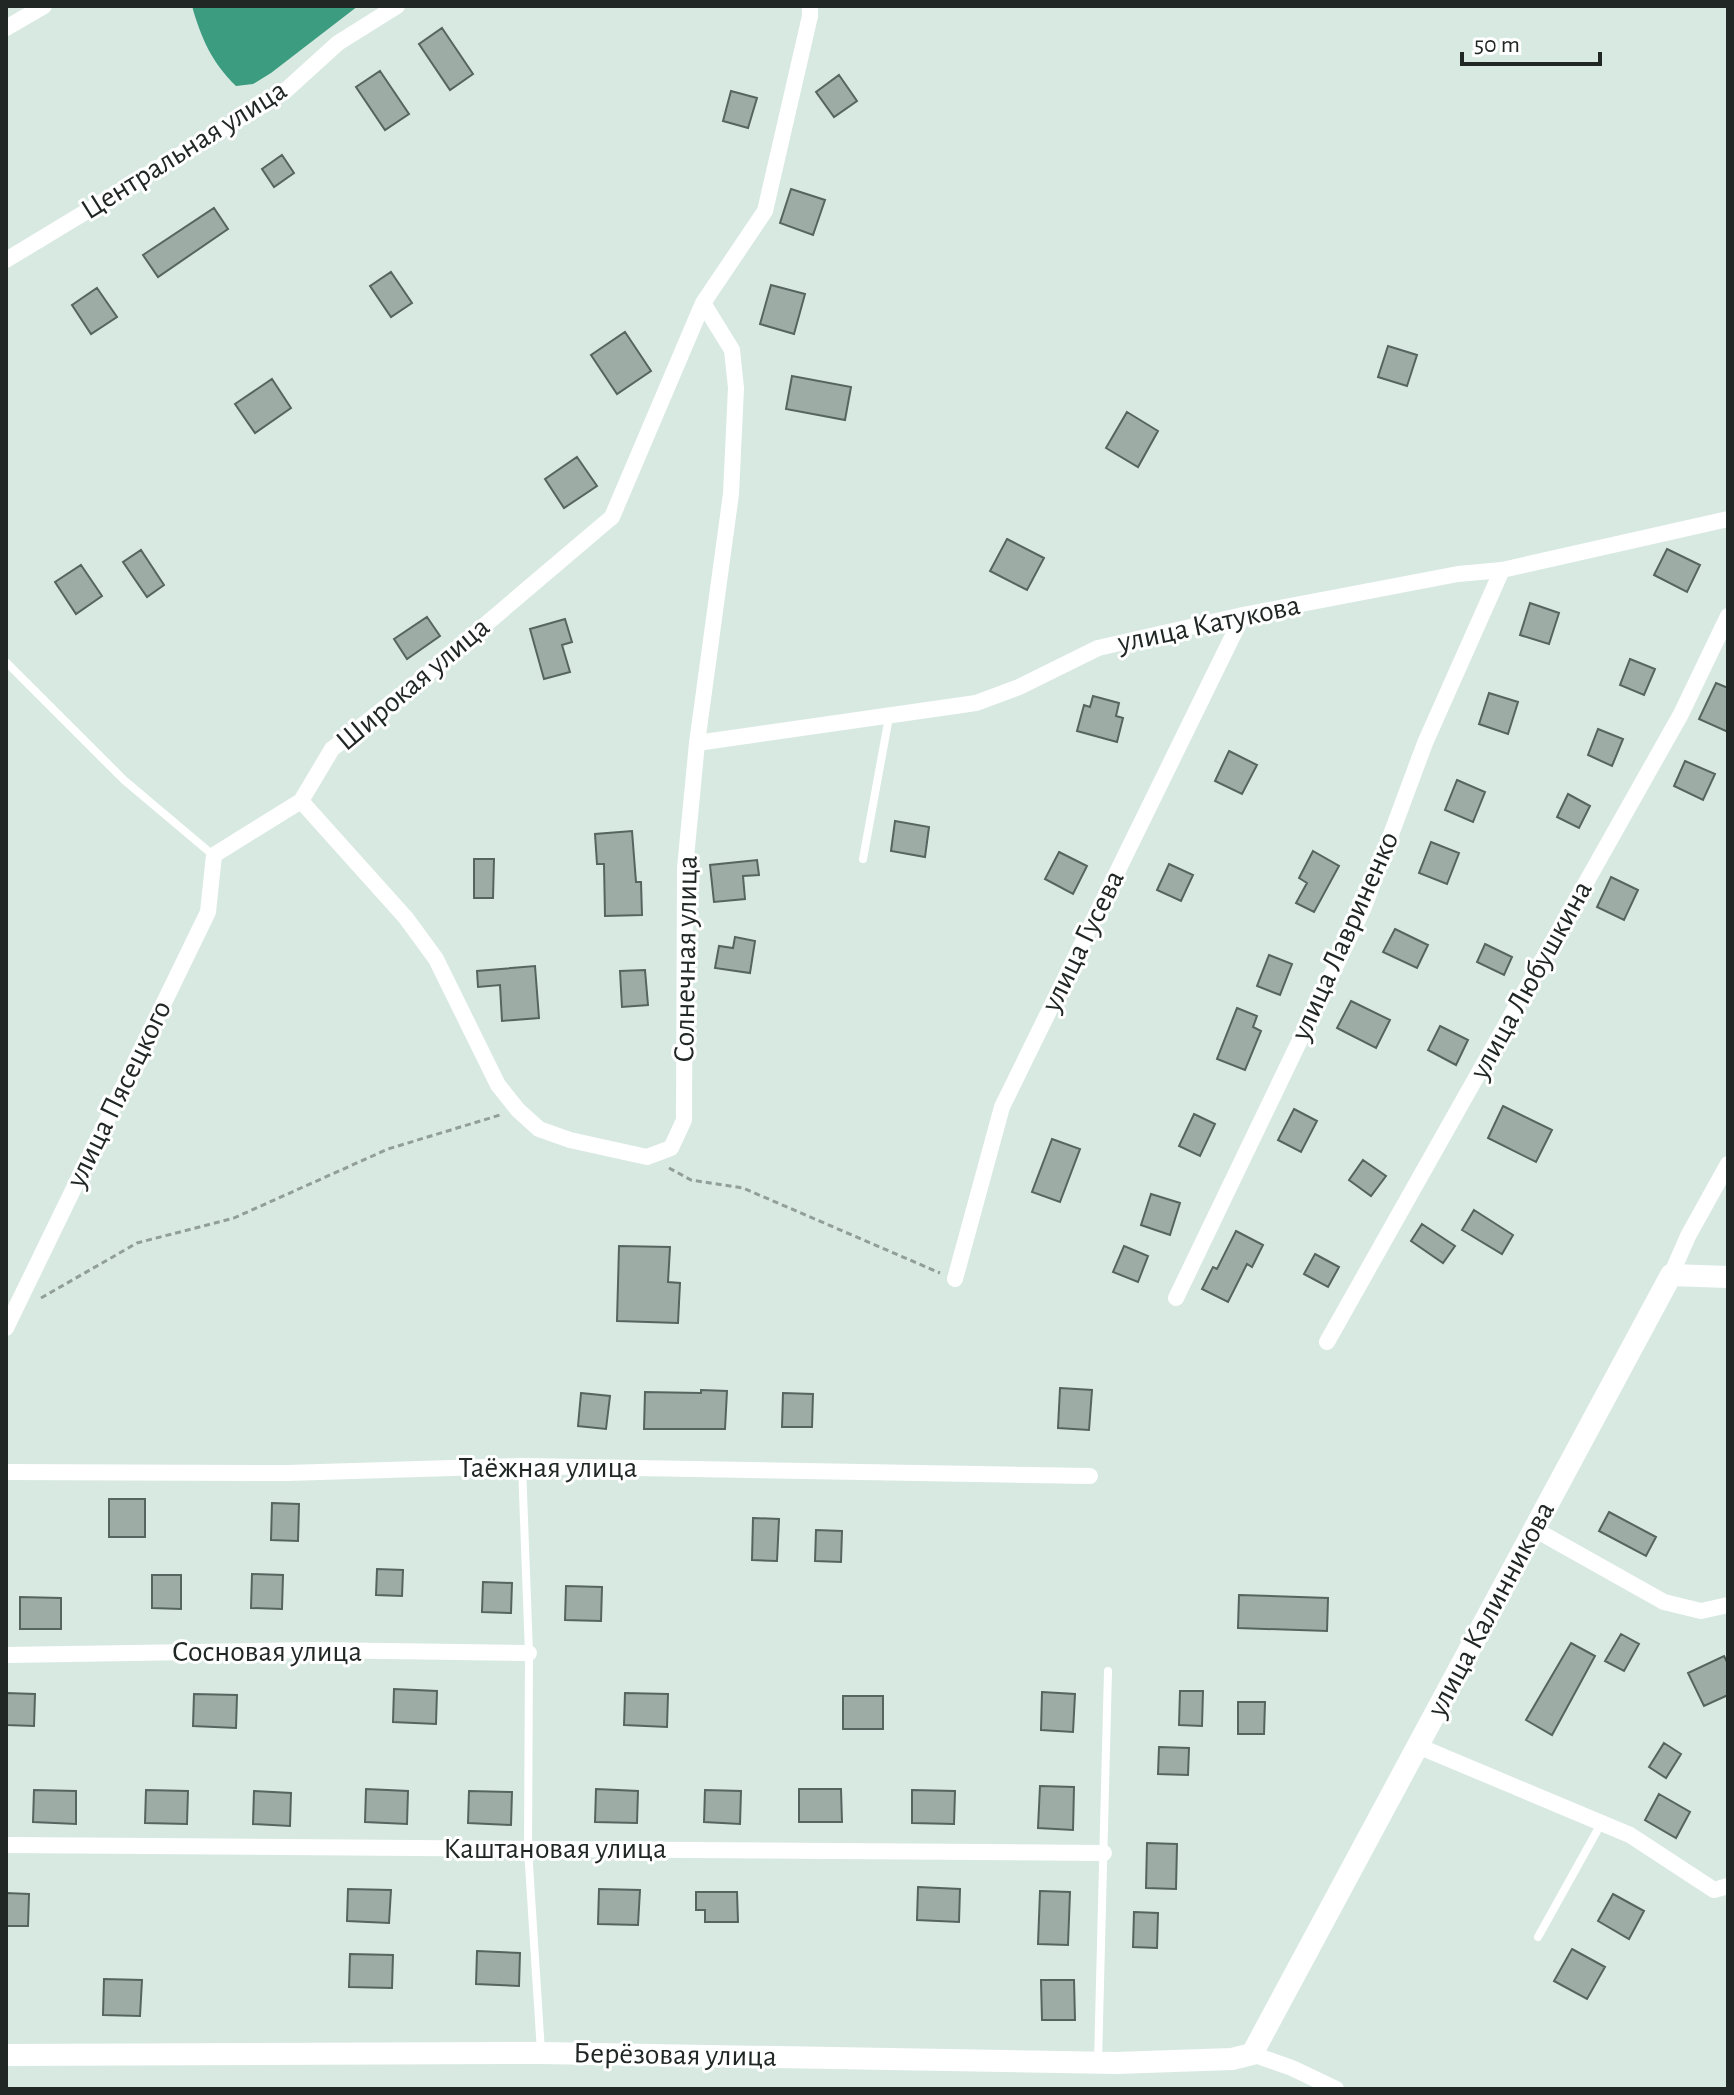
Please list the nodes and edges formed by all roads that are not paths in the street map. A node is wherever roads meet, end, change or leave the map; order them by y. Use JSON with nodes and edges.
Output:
{"nodes":[{"id":1,"x":44,"y":6,"type":"edge"},
{"id":2,"x":397,"y":6,"type":"edge"},
{"id":3,"x":810,"y":6,"type":"edge"},
{"id":4,"x":6,"y":28,"type":"edge"},
{"id":5,"x":6,"y":260,"type":"edge"},
{"id":6,"x":703,"y":303,"type":"junction"},
{"id":7,"x":1728,"y":519,"type":"edge"},
{"id":8,"x":1502,"y":570,"type":"junction"},
{"id":9,"x":1243,"y":615,"type":"junction"},
{"id":10,"x":1728,"y":616,"type":"edge"},
{"id":11,"x":6,"y":662,"type":"edge"},
{"id":12,"x":889,"y":717,"type":"junction"},
{"id":13,"x":697,"y":743,"type":"junction"},
{"id":14,"x":301,"y":801,"type":"junction"},
{"id":15,"x":214,"y":855,"type":"junction"},
{"id":16,"x":863,"y":859,"type":"dead end"},
{"id":17,"x":1728,"y":1164,"type":"edge"},
{"id":18,"x":1671,"y":1275,"type":"junction"},
{"id":19,"x":1728,"y":1277,"type":"edge"},
{"id":20,"x":955,"y":1279,"type":"road end"},
{"id":21,"x":1176,"y":1298,"type":"dead end"},
{"id":22,"x":10,"y":1321,"type":"edge"},
{"id":23,"x":1327,"y":1342,"type":"dead end"},
{"id":24,"x":522,"y":1466,"type":"junction"},
{"id":25,"x":6,"y":1472,"type":"edge"},
{"id":26,"x":1090,"y":1476,"type":"dead end"},
{"id":27,"x":1534,"y":1529,"type":"junction"},
{"id":28,"x":1728,"y":1605,"type":"edge"},
{"id":29,"x":529,"y":1653,"type":"junction"},
{"id":30,"x":6,"y":1655,"type":"edge"},
{"id":31,"x":1108,"y":1671,"type":"dead end"},
{"id":32,"x":1418,"y":1746,"type":"junction"},
{"id":33,"x":1602,"y":1822,"type":"junction"},
{"id":34,"x":6,"y":1845,"type":"edge"},
{"id":35,"x":528,"y":1849,"type":"junction"},
{"id":36,"x":1104,"y":1853,"type":"junction"},
{"id":37,"x":1728,"y":1886,"type":"edge"},
{"id":38,"x":1538,"y":1937,"type":"dead end"},
{"id":39,"x":541,"y":2053,"type":"junction"},
{"id":40,"x":1252,"y":2054,"type":"junction"},
{"id":41,"x":6,"y":2055,"type":"edge"},
{"id":42,"x":1098,"y":2062,"type":"junction"},
{"id":43,"x":1336,"y":2089,"type":"edge"}],
"edges":[{"from":1,"to":4,"type":"street"},
{"from":2,"to":5,"type":"street","name":"Центральная улица"},
{"from":3,"to":6,"type":"street","name":"Широкая улица"},
{"from":6,"to":13,"type":"street","name":"Солнечная улица"},
{"from":6,"to":14,"type":"street","name":"Широкая улица"},
{"from":7,"to":8,"type":"street","name":"улица Катукова"},
{"from":8,"to":9,"type":"street","name":"улица Катукова"},
{"from":8,"to":21,"type":"street","name":"улица Лавриненко"},
{"from":9,"to":12,"type":"street","name":"улица Катукова"},
{"from":9,"to":20,"type":"street","name":"улица Гусева"},
{"from":10,"to":23,"type":"street","name":"улица Любушкина"},
{"from":11,"to":15,"type":"lane"},
{"from":12,"to":13,"type":"street","name":"улица Катукова"},
{"from":12,"to":16,"type":"lane"},
{"from":13,"to":14,"type":"street","name":"Солнечная улица"},
{"from":14,"to":15,"type":"street"},
{"from":15,"to":22,"type":"street","name":"улица Пясецкого"},
{"from":17,"to":18,"type":"street","name":"улица Калинникова"},
{"from":18,"to":19,"type":"main road"},
{"from":18,"to":27,"type":"main road","name":"улица Калинникова"},
{"from":24,"to":25,"type":"street","name":"Таёжная улица"},
{"from":24,"to":26,"type":"street","name":"Таёжная улица"},
{"from":24,"to":29,"type":"lane"},
{"from":27,"to":28,"type":"street"},
{"from":27,"to":32,"type":"main road","name":"улица Калинникова"},
{"from":29,"to":30,"type":"street","name":"Сосновая улица"},
{"from":29,"to":35,"type":"lane"},
{"from":31,"to":36,"type":"lane"},
{"from":32,"to":33,"type":"street"},
{"from":32,"to":40,"type":"main road","name":"улица Калинникова"},
{"from":33,"to":37,"type":"street"},
{"from":33,"to":38,"type":"lane"},
{"from":34,"to":35,"type":"street","name":"Каштановая улица"},
{"from":35,"to":36,"type":"street","name":"Каштановая улица"},
{"from":35,"to":39,"type":"lane"},
{"from":36,"to":42,"type":"lane"},
{"from":39,"to":41,"type":"main road","name":"Берёзовая улица"},
{"from":39,"to":42,"type":"main road","name":"Берёзовая улица"},
{"from":40,"to":42,"type":"main road","name":"Берёзовая улица"},
{"from":40,"to":43,"type":"street","name":"Берёзовая улица"}]}
